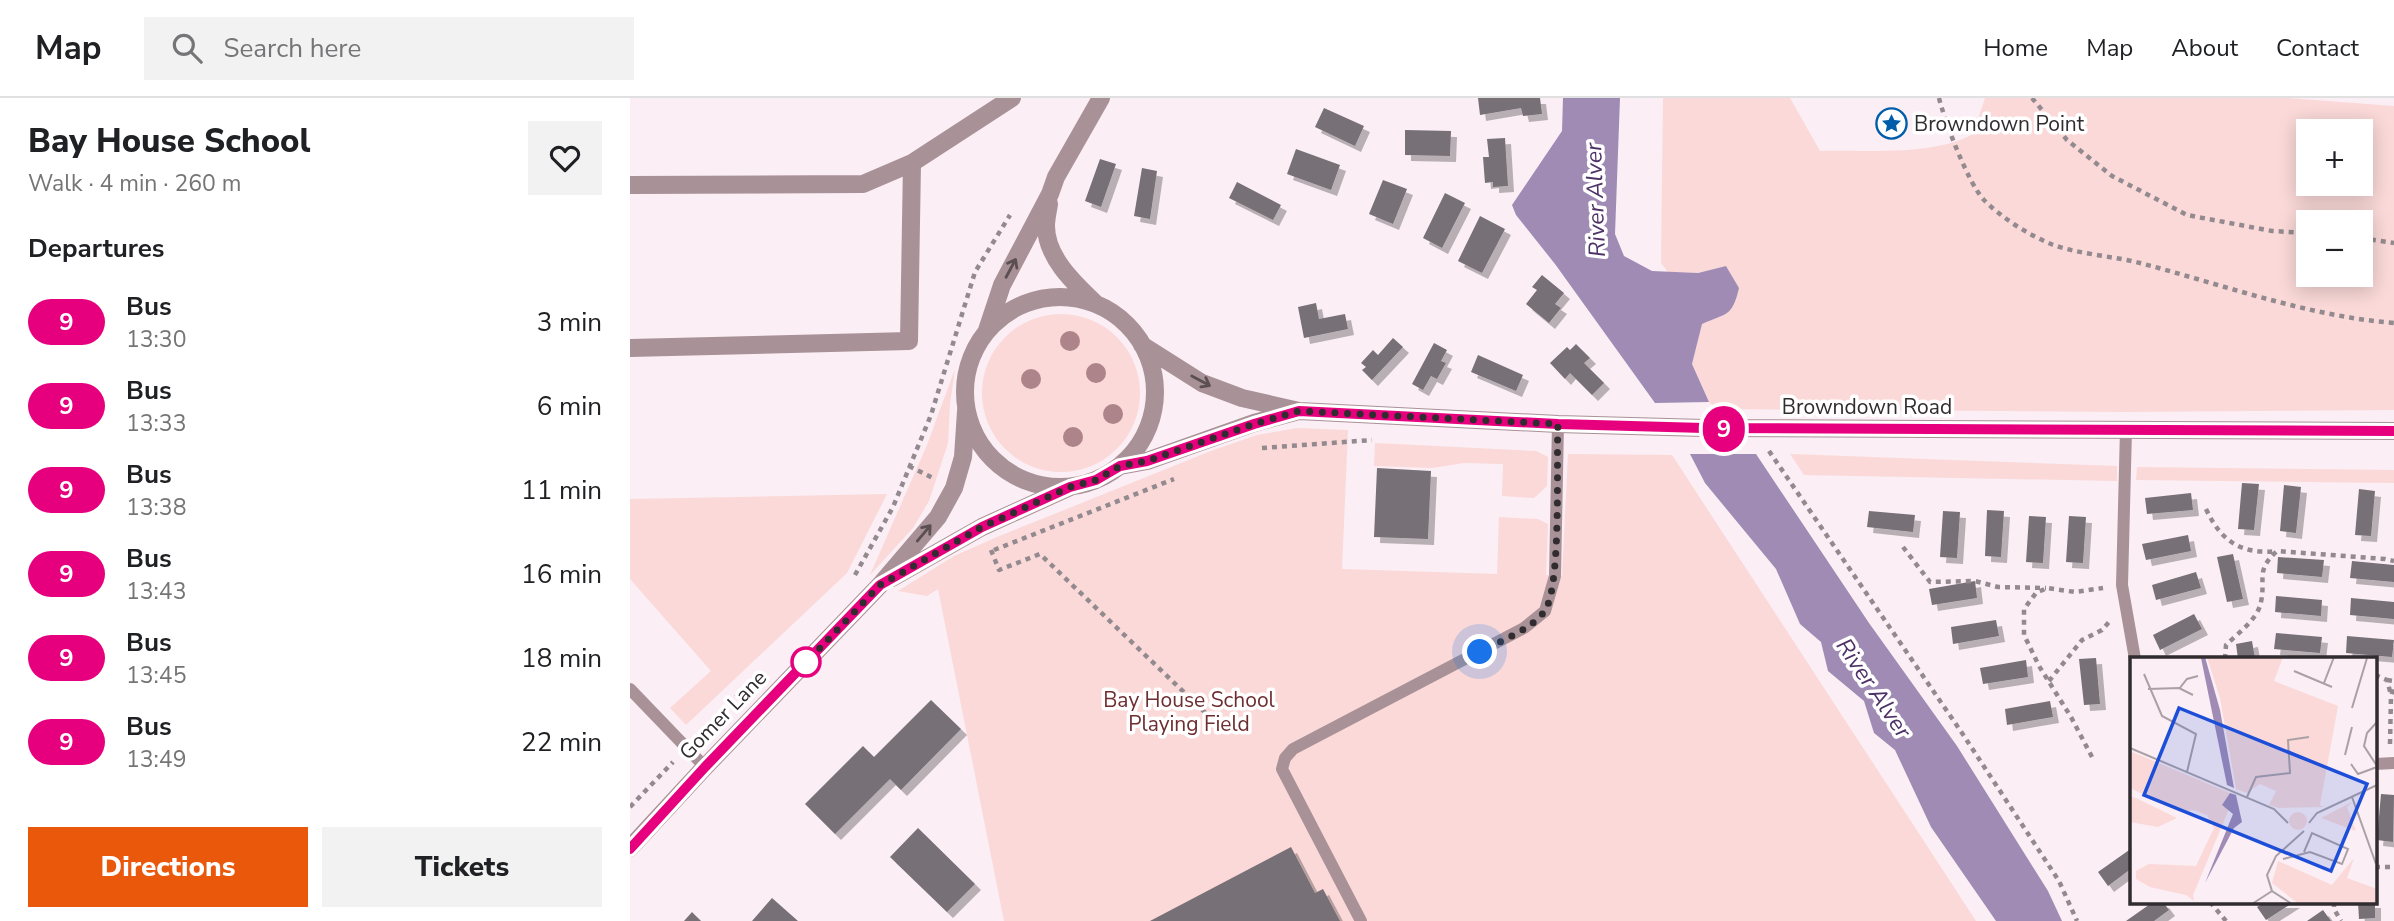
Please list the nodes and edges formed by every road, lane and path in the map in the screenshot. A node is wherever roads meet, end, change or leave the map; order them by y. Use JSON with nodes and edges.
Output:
{"nodes":[{"id":1,"x":1012,"y":98,"type":"edge"},
{"id":2,"x":1101,"y":98,"type":"edge"},
{"id":3,"x":1939,"y":98,"type":"edge"},
{"id":4,"x":2032,"y":98,"type":"edge"},
{"id":5,"x":912,"y":163,"type":"junction"},
{"id":6,"x":630,"y":185,"type":"edge"},
{"id":7,"x":1050,"y":194,"type":"junction"},
{"id":8,"x":2296,"y":232,"type":"edge"},
{"id":9,"x":2373,"y":240,"type":"edge"},
{"id":10,"x":2394,"y":243,"type":"edge"},
{"id":11,"x":1097,"y":305,"type":"junction"},
{"id":12,"x":2394,"y":323,"type":"edge"},
{"id":13,"x":986,"y":331,"type":"junction"},
{"id":14,"x":1142,"y":345,"type":"junction"},
{"id":15,"x":630,"y":348,"type":"edge"},
{"id":16,"x":966,"y":411,"type":"junction"},
{"id":17,"x":1299,"y":411,"type":"junction"},
{"id":18,"x":1558,"y":424,"type":"junction"},
{"id":19,"x":2126,"y":430,"type":"junction"},
{"id":20,"x":2394,"y":431,"type":"edge"},
{"id":21,"x":1375,"y":440,"type":"dead end"},
{"id":22,"x":1766,"y":447,"type":"dead end"},
{"id":23,"x":1256,"y":449,"type":"dead end"},
{"id":24,"x":1120,"y":466,"type":"junction"},
{"id":25,"x":1183,"y":475,"type":"dead end"},
{"id":26,"x":933,"y":478,"type":"dead end"},
{"id":27,"x":1070,"y":487,"type":"junction"},
{"id":28,"x":2206,"y":509,"type":"dead end"},
{"id":29,"x":1903,"y":547,"type":"dead end"},
{"id":30,"x":2277,"y":551,"type":"junction"},
{"id":31,"x":2394,"y":561,"type":"edge"},
{"id":32,"x":854,"y":576,"type":"dead end"},
{"id":33,"x":880,"y":585,"type":"junction"},
{"id":34,"x":2122,"y":585,"type":"junction"},
{"id":35,"x":2047,"y":588,"type":"junction"},
{"id":36,"x":2090,"y":590,"type":"junction"},
{"id":37,"x":2097,"y":595,"type":"dead end"},
{"id":38,"x":2113,"y":617,"type":"dead end"},
{"id":39,"x":2134,"y":657,"type":"edge"},
{"id":40,"x":2225,"y":657,"type":"edge"},
{"id":41,"x":2376,"y":675,"type":"edge"},
{"id":42,"x":2387,"y":680,"type":"junction"},
{"id":43,"x":750,"y":682,"type":"dead end"},
{"id":44,"x":2049,"y":682,"type":"junction"},
{"id":45,"x":2394,"y":683,"type":"edge"},
{"id":46,"x":630,"y":689,"type":"edge"},
{"id":47,"x":2391,"y":696,"type":"junction"},
{"id":48,"x":1217,"y":724,"type":"dead end"},
{"id":49,"x":703,"y":731,"type":"dead end"},
{"id":50,"x":2092,"y":757,"type":"dead end"},
{"id":51,"x":2392,"y":762,"type":"edge"},
{"id":52,"x":669,"y":766,"type":"dead end"},
{"id":53,"x":705,"y":767,"type":"junction"},
{"id":54,"x":630,"y":807,"type":"edge"},
{"id":55,"x":630,"y":848,"type":"edge"},
{"id":56,"x":2376,"y":867,"type":"edge"},
{"id":57,"x":2394,"y":867,"type":"edge"},
{"id":58,"x":2212,"y":904,"type":"edge"},
{"id":59,"x":2334,"y":904,"type":"edge"},
{"id":60,"x":1361,"y":921,"type":"edge"},
{"id":61,"x":2077,"y":921,"type":"edge"},
{"id":62,"x":2226,"y":921,"type":"edge"},
{"id":63,"x":2341,"y":921,"type":"edge"}],
"edges":[{"from":1,"to":5,"type":"street"},
{"from":2,"to":7,"type":"street"},
{"from":3,"to":12,"type":"path"},
{"from":4,"to":8,"type":"path"},
{"from":5,"to":6,"type":"street"},
{"from":5,"to":15,"type":"street"},
{"from":7,"to":11,"type":"street"},
{"from":13,"to":7,"type":"street","one_way":true},
{"from":9,"to":10,"type":"path"},
{"from":11,"to":13,"type":"street"},
{"from":11,"to":14,"type":"street"},
{"from":13,"to":16,"type":"street"},
{"from":14,"to":17,"type":"street","name":"Browndown Road","one_way":true},
{"from":14,"to":24,"type":"street"},
{"from":16,"to":27,"type":"street"},
{"from":33,"to":16,"type":"street","one_way":true},
{"from":17,"to":18,"type":"street","name":"Browndown Road"},
{"from":17,"to":24,"type":"street","name":"Browndown Road"},
{"from":18,"to":19,"type":"street","name":"Browndown Road"},
{"from":18,"to":60,"type":"lane"},
{"from":19,"to":20,"type":"street","name":"Browndown Road"},
{"from":19,"to":34,"type":"lane"},
{"from":21,"to":23,"type":"path"},
{"from":22,"to":61,"type":"path"},
{"from":24,"to":27,"type":"street"},
{"from":25,"to":48,"type":"path"},
{"from":26,"to":32,"type":"path"},
{"from":27,"to":33,"type":"street"},
{"from":28,"to":30,"type":"path"},
{"from":29,"to":35,"type":"path"},
{"from":30,"to":31,"type":"path"},
{"from":30,"to":40,"type":"path"},
{"from":33,"to":53,"type":"street","name":"Gomer Lane"},
{"from":34,"to":36,"type":"path"},
{"from":34,"to":39,"type":"lane"},
{"from":35,"to":36,"type":"path"},
{"from":35,"to":44,"type":"path"},
{"from":36,"to":37,"type":"path"},
{"from":38,"to":44,"type":"path"},
{"from":41,"to":42,"type":"path"},
{"from":42,"to":45,"type":"path"},
{"from":42,"to":47,"type":"path"},
{"from":43,"to":49,"type":"path"},
{"from":44,"to":50,"type":"path"},
{"from":45,"to":47,"type":"path"},
{"from":46,"to":53,"type":"lane"},
{"from":47,"to":51,"type":"path"},
{"from":52,"to":54,"type":"path"},
{"from":53,"to":55,"type":"street","name":"Gomer Lane"},
{"from":56,"to":57,"type":"path"},
{"from":58,"to":62,"type":"path"},
{"from":59,"to":63,"type":"path"}]}
